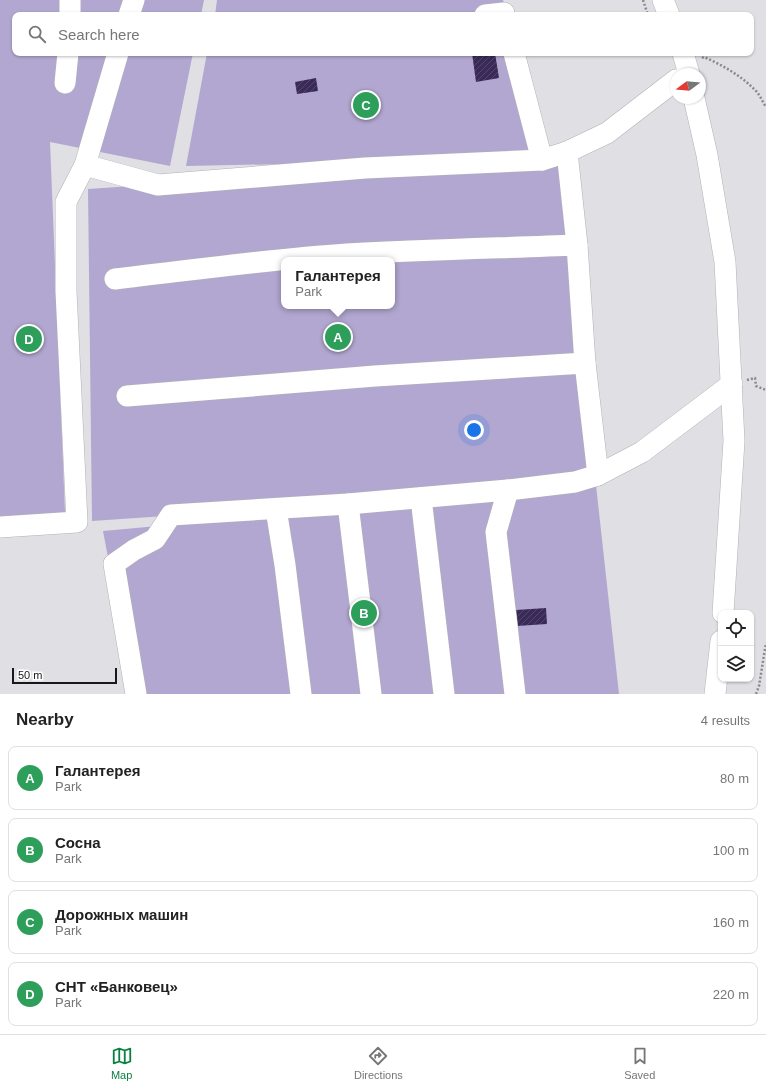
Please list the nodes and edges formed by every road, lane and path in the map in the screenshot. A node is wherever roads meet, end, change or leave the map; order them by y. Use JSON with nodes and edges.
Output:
{"nodes":[{"id":1,"x":70,"y":0,"type":"edge"},
{"id":2,"x":134,"y":0,"type":"edge"},
{"id":3,"x":643,"y":0,"type":"edge"},
{"id":4,"x":663,"y":0,"type":"edge"},
{"id":5,"x":70,"y":12,"type":"edge"},
{"id":6,"x":130,"y":12,"type":"edge"},
{"id":7,"x":647,"y":12,"type":"edge"},
{"id":8,"x":668,"y":12,"type":"edge"},
{"id":9,"x":68,"y":56,"type":"edge"},
{"id":10,"x":117,"y":56,"type":"edge"},
{"id":11,"x":515,"y":56,"type":"edge"},
{"id":12,"x":685,"y":68,"type":"edge"},
{"id":13,"x":670,"y":80,"type":"edge"},
{"id":14,"x":65,"y":83,"type":"dead end"},
{"id":15,"x":695,"y":104,"type":"edge"},
{"id":16,"x":766,"y":107,"type":"edge"},
{"id":17,"x":567,"y":152,"type":"junction"},
{"id":18,"x":542,"y":160,"type":"junction"},
{"id":19,"x":85,"y":165,"type":"junction"},
{"id":20,"x":577,"y":245,"type":"junction"},
{"id":21,"x":310,"y":257,"type":"edge"},
{"id":22,"x":281,"y":259,"type":"edge"},
{"id":23,"x":115,"y":279,"type":"dead end"},
{"id":24,"x":585,"y":363,"type":"junction"},
{"id":25,"x":732,"y":384,"type":"junction"},
{"id":26,"x":127,"y":396,"type":"dead end"},
{"id":27,"x":598,"y":475,"type":"junction"},
{"id":28,"x":508,"y":490,"type":"junction"},
{"id":29,"x":421,"y":498,"type":"junction"},
{"id":30,"x":348,"y":504,"type":"junction"},
{"id":31,"x":276,"y":509,"type":"junction"},
{"id":32,"x":0,"y":527,"type":"edge"},
{"id":33,"x":723,"y":610,"type":"edge"},
{"id":34,"x":766,"y":643,"type":"edge"},
{"id":35,"x":720,"y":646,"type":"edge"},
{"id":36,"x":136,"y":694,"type":"edge"},
{"id":37,"x":301,"y":694,"type":"edge"},
{"id":38,"x":371,"y":694,"type":"edge"},
{"id":39,"x":444,"y":694,"type":"edge"},
{"id":40,"x":515,"y":694,"type":"edge"},
{"id":41,"x":714,"y":694,"type":"edge"},
{"id":42,"x":756,"y":694,"type":"edge"}],
"edges":[{"from":1,"to":5,"type":"street"},
{"from":2,"to":6,"type":"street"},
{"from":3,"to":7,"type":"path"},
{"from":4,"to":8,"type":"street"},
{"from":9,"to":14,"type":"street"},
{"from":10,"to":19,"type":"street"},
{"from":11,"to":18,"type":"street"},
{"from":12,"to":16,"type":"path"},
{"from":13,"to":17,"type":"street"},
{"from":15,"to":25,"type":"street"},
{"from":17,"to":18,"type":"street"},
{"from":17,"to":20,"type":"street"},
{"from":18,"to":19,"type":"street"},
{"from":19,"to":32,"type":"street"},
{"from":20,"to":21,"type":"street"},
{"from":20,"to":24,"type":"street"},
{"from":22,"to":23,"type":"street"},
{"from":24,"to":26,"type":"street"},
{"from":24,"to":27,"type":"street"},
{"from":25,"to":27,"type":"street"},
{"from":25,"to":33,"type":"street"},
{"from":27,"to":28,"type":"street"},
{"from":28,"to":29,"type":"street"},
{"from":28,"to":40,"type":"street"},
{"from":29,"to":30,"type":"street"},
{"from":29,"to":39,"type":"street"},
{"from":30,"to":31,"type":"street"},
{"from":30,"to":38,"type":"street"},
{"from":31,"to":36,"type":"street"},
{"from":31,"to":37,"type":"street"},
{"from":34,"to":42,"type":"path"},
{"from":35,"to":41,"type":"street"}]}
